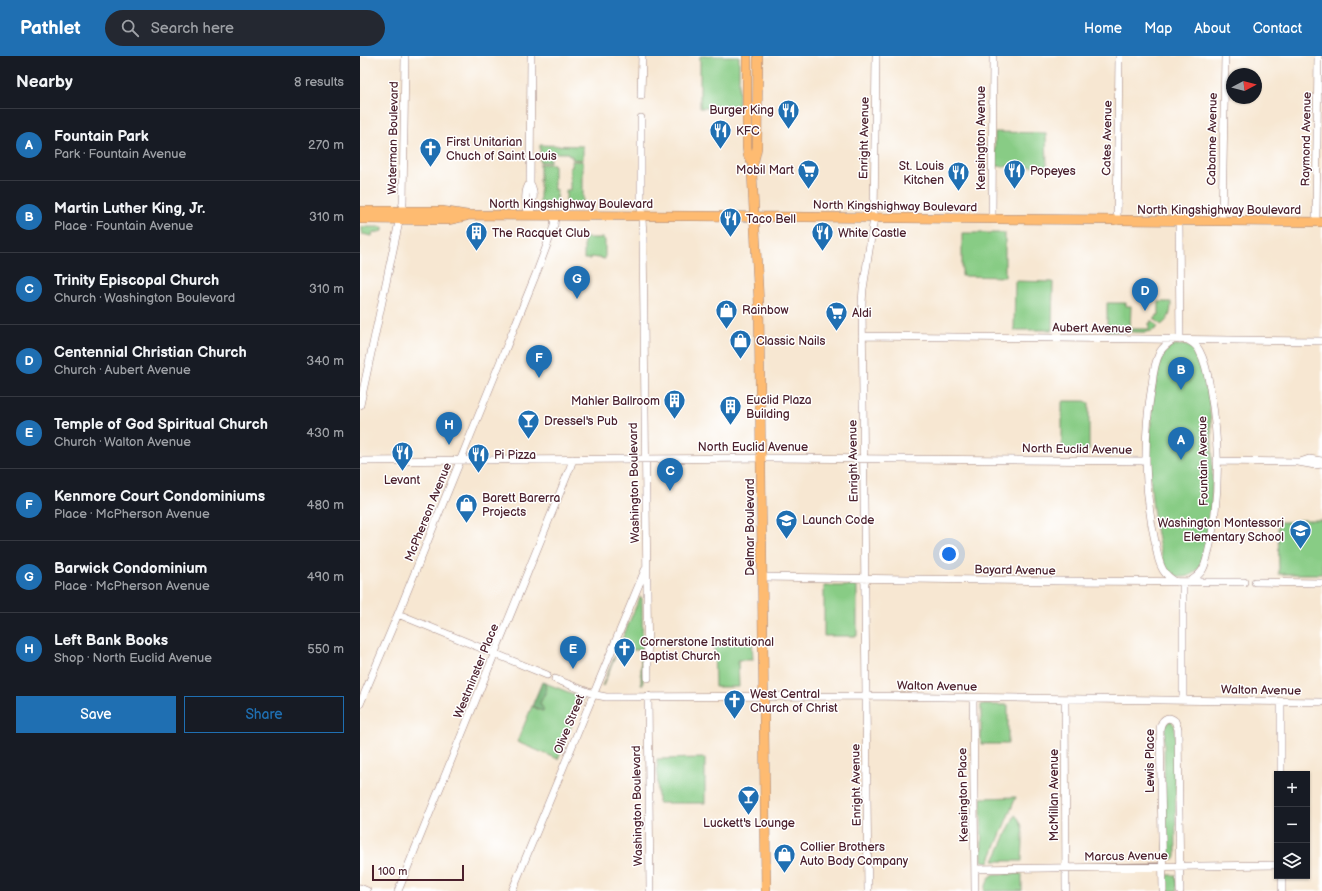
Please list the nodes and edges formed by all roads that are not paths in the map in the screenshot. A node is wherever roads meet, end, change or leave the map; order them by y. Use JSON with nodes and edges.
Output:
{"nodes":[{"id":1,"x":405,"y":56,"type":"edge"},
{"id":2,"x":531,"y":56,"type":"edge"},
{"id":3,"x":642,"y":56,"type":"edge"},
{"id":4,"x":748,"y":56,"type":"edge"},
{"id":5,"x":758,"y":56,"type":"edge"},
{"id":6,"x":876,"y":56,"type":"edge"},
{"id":7,"x":993,"y":56,"type":"edge"},
{"id":8,"x":1118,"y":56,"type":"edge"},
{"id":9,"x":1225,"y":56,"type":"edge"},
{"id":10,"x":1318,"y":56,"type":"edge"},
{"id":11,"x":641,"y":96,"type":"dead end"},
{"id":12,"x":641,"y":118,"type":"dead end"},
{"id":13,"x":752,"y":163,"type":"junction"},
{"id":14,"x":360,"y":210,"type":"edge"},
{"id":15,"x":400,"y":215,"type":"junction"},
{"id":16,"x":529,"y":215,"type":"junction"},
{"id":17,"x":555,"y":215,"type":"junction"},
{"id":18,"x":642,"y":216,"type":"junction"},
{"id":19,"x":754,"y":217,"type":"junction"},
{"id":20,"x":874,"y":218,"type":"junction"},
{"id":21,"x":360,"y":219,"type":"edge"},
{"id":22,"x":992,"y":219,"type":"junction"},
{"id":23,"x":1117,"y":221,"type":"junction"},
{"id":24,"x":1179,"y":221,"type":"junction"},
{"id":25,"x":1222,"y":222,"type":"junction"},
{"id":26,"x":1319,"y":222,"type":"edge"},
{"id":27,"x":862,"y":336,"type":"junction"},
{"id":28,"x":1177,"y":340,"type":"junction"},
{"id":29,"x":1188,"y":340,"type":"junction"},
{"id":30,"x":1322,"y":341,"type":"edge"},
{"id":31,"x":360,"y":405,"type":"edge"},
{"id":32,"x":762,"y":458,"type":"junction"},
{"id":33,"x":863,"y":458,"type":"junction"},
{"id":34,"x":573,"y":459,"type":"junction"},
{"id":35,"x":645,"y":459,"type":"junction"},
{"id":36,"x":460,"y":460,"type":"junction"},
{"id":37,"x":1146,"y":460,"type":"junction"},
{"id":38,"x":360,"y":461,"type":"edge"},
{"id":39,"x":1217,"y":461,"type":"junction"},
{"id":40,"x":1322,"y":462,"type":"edge"},
{"id":41,"x":647,"y":566,"type":"junction"},
{"id":42,"x":762,"y":577,"type":"junction"},
{"id":43,"x":865,"y":579,"type":"junction"},
{"id":44,"x":1183,"y":582,"type":"junction"},
{"id":45,"x":1244,"y":582,"type":"dead end"},
{"id":46,"x":1256,"y":582,"type":"dead end"},
{"id":47,"x":1322,"y":583,"type":"edge"},
{"id":48,"x":398,"y":614,"type":"junction"},
{"id":49,"x":495,"y":654,"type":"junction"},
{"id":50,"x":547,"y":675,"type":"dead end"},
{"id":51,"x":648,"y":678,"type":"dead end"},
{"id":52,"x":555,"y":679,"type":"dead end"},
{"id":53,"x":593,"y":694,"type":"junction"},
{"id":54,"x":648,"y":696,"type":"junction"},
{"id":55,"x":764,"y":696,"type":"junction"},
{"id":56,"x":866,"y":696,"type":"junction"},
{"id":57,"x":973,"y":698,"type":"junction"},
{"id":58,"x":1065,"y":699,"type":"junction"},
{"id":59,"x":1183,"y":700,"type":"junction"},
{"id":60,"x":360,"y":701,"type":"edge"},
{"id":61,"x":1281,"y":702,"type":"junction"},
{"id":62,"x":1322,"y":702,"type":"edge"},
{"id":63,"x":1281,"y":771,"type":"edge"},
{"id":64,"x":1274,"y":865,"type":"edge"},
{"id":65,"x":1180,"y":866,"type":"junction"},
{"id":66,"x":1163,"y":867,"type":"junction"},
{"id":67,"x":1066,"y":868,"type":"junction"},
{"id":68,"x":975,"y":869,"type":"junction"},
{"id":69,"x":1282,"y":880,"type":"dead end"},
{"id":70,"x":360,"y":888,"type":"edge"},
{"id":71,"x":367,"y":891,"type":"edge"},
{"id":72,"x":398,"y":891,"type":"edge"},
{"id":73,"x":512,"y":891,"type":"edge"},
{"id":74,"x":650,"y":891,"type":"edge"},
{"id":75,"x":766,"y":891,"type":"edge"},
{"id":76,"x":868,"y":891,"type":"edge"},
{"id":77,"x":975,"y":891,"type":"edge"},
{"id":78,"x":1066,"y":891,"type":"edge"},
{"id":79,"x":1163,"y":891,"type":"edge"},
{"id":80,"x":1180,"y":891,"type":"edge"},
{"id":81,"x":1282,"y":891,"type":"edge"}],
"edges":[{"from":1,"to":15,"type":"street","name":"Waterman Boulevard"},
{"from":2,"to":16,"type":"street"},
{"from":3,"to":11,"type":"street"},
{"from":4,"to":13,"type":"main road","name":"Delmar Boulevard"},
{"from":5,"to":13,"type":"main road","name":"Delmar Boulevard"},
{"from":6,"to":20,"type":"street","name":"Enright Avenue"},
{"from":7,"to":22,"type":"street","name":"Kensington Avenue"},
{"from":8,"to":23,"type":"street","name":"Cates Avenue"},
{"from":9,"to":25,"type":"street","name":"Cabanne Avenue"},
{"from":10,"to":26,"type":"street","name":"Raymond Avenue"},
{"from":12,"to":18,"type":"street","name":"Washington Boulevard"},
{"from":13,"to":19,"type":"main road","name":"Delmar Boulevard"},
{"from":14,"to":15,"type":"main road","name":"North Kingshighway Boulevard"},
{"from":15,"to":16,"type":"main road","name":"North Kingshighway Boulevard"},
{"from":15,"to":21,"type":"main road","name":"North Kingshighway Boulevard"},
{"from":15,"to":31,"type":"street","name":"Waterman Boulevard"},
{"from":16,"to":17,"type":"main road","name":"North Kingshighway Boulevard"},
{"from":17,"to":18,"type":"main road","name":"North Kingshighway Boulevard"},
{"from":17,"to":36,"type":"street","name":"McPherson Avenue"},
{"from":18,"to":19,"type":"main road","name":"North Kingshighway Boulevard"},
{"from":18,"to":35,"type":"street","name":"Washington Boulevard"},
{"from":19,"to":20,"type":"main road","name":"North Kingshighway Boulevard"},
{"from":19,"to":32,"type":"main road","name":"Delmar Boulevard"},
{"from":20,"to":22,"type":"main road","name":"North Kingshighway Boulevard"},
{"from":20,"to":27,"type":"street","name":"Enright Avenue"},
{"from":22,"to":23,"type":"main road","name":"North Kingshighway Boulevard"},
{"from":23,"to":24,"type":"main road","name":"North Kingshighway Boulevard"},
{"from":24,"to":25,"type":"main road","name":"North Kingshighway Boulevard"},
{"from":24,"to":28,"type":"street"},
{"from":25,"to":26,"type":"main road","name":"North Kingshighway Boulevard"},
{"from":27,"to":28,"type":"street","name":"Aubert Avenue"},
{"from":27,"to":33,"type":"street","name":"Enright Avenue"},
{"from":28,"to":29,"type":"street","name":"Aubert Avenue"},
{"from":28,"to":37,"type":"street"},
{"from":29,"to":30,"type":"street","name":"Aubert Avenue"},
{"from":29,"to":39,"type":"street","name":"Fountain Avenue"},
{"from":32,"to":33,"type":"street","name":"North Euclid Avenue"},
{"from":32,"to":35,"type":"street","name":"North Euclid Avenue"},
{"from":32,"to":42,"type":"main road","name":"Delmar Boulevard"},
{"from":33,"to":37,"type":"street","name":"North Euclid Avenue"},
{"from":33,"to":43,"type":"street","name":"Enright Avenue"},
{"from":34,"to":35,"type":"street","name":"North Euclid Avenue"},
{"from":34,"to":36,"type":"street","name":"North Euclid Avenue"},
{"from":34,"to":49,"type":"street","name":"Westminster Place"},
{"from":35,"to":41,"type":"street","name":"Washington Boulevard"},
{"from":36,"to":38,"type":"street","name":"North Euclid Avenue"},
{"from":36,"to":48,"type":"street","name":"McPherson Avenue"},
{"from":37,"to":44,"type":"street"},
{"from":39,"to":40,"type":"street"},
{"from":39,"to":44,"type":"street","name":"Fountain Avenue"},
{"from":41,"to":51,"type":"street","name":"Washington Boulevard"},
{"from":41,"to":53,"type":"street","name":"Olive Street"},
{"from":42,"to":43,"type":"street","name":"Bayard Avenue"},
{"from":42,"to":55,"type":"main road","name":"Delmar Boulevard"},
{"from":43,"to":44,"type":"street","name":"Bayard Avenue"},
{"from":43,"to":56,"type":"street","name":"Enright Avenue"},
{"from":44,"to":45,"type":"street","name":"Bayard Avenue"},
{"from":44,"to":59,"type":"street"},
{"from":46,"to":47,"type":"street"},
{"from":48,"to":49,"type":"street"},
{"from":48,"to":60,"type":"street","name":"McPherson Avenue"},
{"from":49,"to":50,"type":"street"},
{"from":49,"to":72,"type":"street","name":"Westminster Place"},
{"from":52,"to":53,"type":"street","name":"Walton Avenue"},
{"from":53,"to":54,"type":"street","name":"Walton Avenue"},
{"from":53,"to":73,"type":"street","name":"Olive Street"},
{"from":54,"to":55,"type":"street","name":"Walton Avenue"},
{"from":54,"to":74,"type":"street","name":"Washington Boulevard"},
{"from":55,"to":56,"type":"street","name":"Walton Avenue"},
{"from":55,"to":75,"type":"main road","name":"Delmar Boulevard"},
{"from":56,"to":57,"type":"street","name":"Walton Avenue"},
{"from":56,"to":76,"type":"street","name":"Enright Avenue"},
{"from":57,"to":58,"type":"street","name":"Walton Avenue"},
{"from":57,"to":68,"type":"street","name":"Kensington Place"},
{"from":58,"to":59,"type":"street","name":"Walton Avenue"},
{"from":58,"to":67,"type":"street","name":"McMillan Avenue"},
{"from":59,"to":61,"type":"street","name":"Walton Avenue"},
{"from":61,"to":62,"type":"street","name":"Walton Avenue"},
{"from":61,"to":63,"type":"street"},
{"from":64,"to":65,"type":"street","name":"Marcus Avenue"},
{"from":65,"to":66,"type":"street","name":"Marcus Avenue"},
{"from":65,"to":66,"type":"street","name":"Lewis Place"},
{"from":65,"to":80,"type":"street","name":"Lewis Place"},
{"from":66,"to":67,"type":"street","name":"Marcus Avenue"},
{"from":66,"to":79,"type":"street","name":"Lewis Place"},
{"from":67,"to":68,"type":"street","name":"Marcus Avenue"},
{"from":67,"to":78,"type":"street","name":"McMillan Avenue"},
{"from":68,"to":77,"type":"street","name":"Kensington Place"},
{"from":69,"to":81,"type":"street"},
{"from":70,"to":71,"type":"street"}]}
